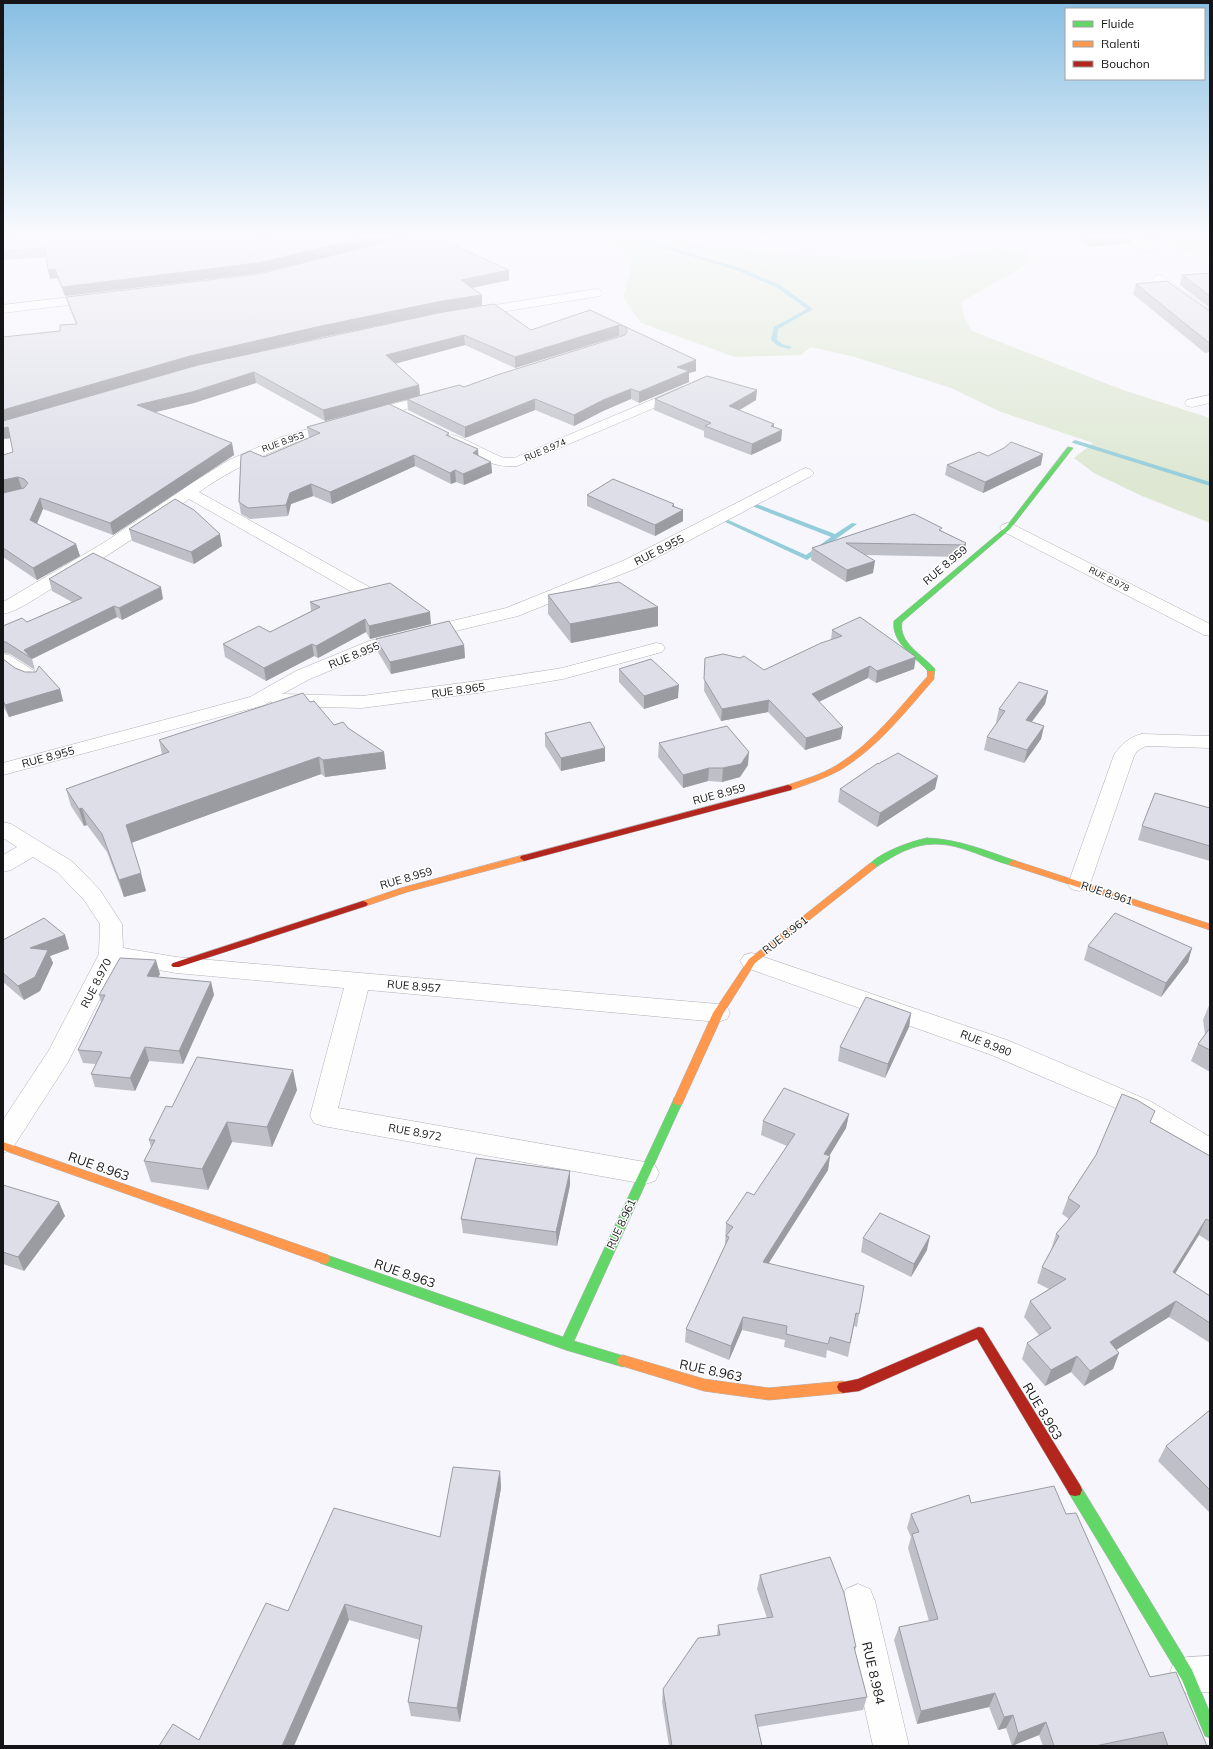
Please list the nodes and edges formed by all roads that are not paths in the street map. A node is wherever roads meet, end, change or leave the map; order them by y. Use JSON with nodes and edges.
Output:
{"nodes":[{"id":1,"x":692,"y":387,"type":"edge"},
{"id":2,"x":452,"y":392,"type":"edge"},
{"id":3,"x":1210,"y":399,"type":"edge"},
{"id":4,"x":1192,"y":403,"type":"dead end"},
{"id":5,"x":392,"y":408,"type":"junction"},
{"id":6,"x":413,"y":419,"type":"edge"},
{"id":7,"x":440,"y":433,"type":"edge"},
{"id":8,"x":1070,"y":448,"type":"dead end"},
{"id":9,"x":806,"y":473,"type":"dead end"},
{"id":10,"x":189,"y":493,"type":"junction"},
{"id":11,"x":1008,"y":528,"type":"junction"},
{"id":12,"x":366,"y":592,"type":"edge"},
{"id":13,"x":3,"y":610,"type":"edge"},
{"id":14,"x":1210,"y":631,"type":"edge"},
{"id":15,"x":656,"y":648,"type":"dead end"},
{"id":16,"x":3,"y":659,"type":"edge"},
{"id":17,"x":32,"y":678,"type":"edge"},
{"id":18,"x":256,"y":701,"type":"junction"},
{"id":19,"x":1210,"y":742,"type":"edge"},
{"id":20,"x":3,"y":769,"type":"edge"},
{"id":21,"x":3,"y":829,"type":"edge"},
{"id":22,"x":34,"y":847,"type":"junction"},
{"id":23,"x":3,"y":865,"type":"edge"},
{"id":24,"x":1079,"y":884,"type":"junction"},
{"id":25,"x":1210,"y":927,"type":"edge"},
{"id":26,"x":111,"y":954,"type":"junction"},
{"id":27,"x":752,"y":961,"type":"junction"},
{"id":28,"x":176,"y":965,"type":"junction"},
{"id":29,"x":358,"y":981,"type":"junction"},
{"id":30,"x":718,"y":1013,"type":"junction"},
{"id":31,"x":3,"y":1142,"type":"edge"},
{"id":32,"x":3,"y":1146,"type":"edge"},
{"id":33,"x":1210,"y":1150,"type":"edge"},
{"id":34,"x":645,"y":1173,"type":"junction"},
{"id":35,"x":566,"y":1344,"type":"junction"},
{"id":36,"x":858,"y":1601,"type":"dead end"},
{"id":37,"x":1199,"y":1674,"type":"edge"},
{"id":38,"x":1210,"y":1731,"type":"edge"},
{"id":39,"x":891,"y":1746,"type":"edge"}],
"edges":[{"from":1,"to":7,"type":"street","name":"RUE 8.974"},
{"from":2,"to":5,"type":"street","name":"RUE 8.953"},
{"from":3,"to":4,"type":"street"},
{"from":5,"to":6,"type":"street"},
{"from":5,"to":10,"type":"street","name":"RUE 8.953"},
{"from":8,"to":11,"type":"street","name":"RUE 8.959"},
{"from":9,"to":18,"type":"street","name":"RUE 8.955"},
{"from":10,"to":12,"type":"street"},
{"from":10,"to":13,"type":"street","name":"RUE 8.953"},
{"from":11,"to":14,"type":"street","name":"RUE 8.978"},
{"from":11,"to":28,"type":"street","name":"RUE 8.959"},
{"from":15,"to":18,"type":"street","name":"RUE 8.965"},
{"from":16,"to":17,"type":"street"},
{"from":18,"to":20,"type":"street","name":"RUE 8.955"},
{"from":19,"to":24,"type":"street"},
{"from":21,"to":22,"type":"street","name":"RUE 8.970"},
{"from":22,"to":23,"type":"street"},
{"from":22,"to":26,"type":"street","name":"RUE 8.970"},
{"from":24,"to":25,"type":"street","name":"RUE 8.961"},
{"from":24,"to":27,"type":"street","name":"RUE 8.961"},
{"from":26,"to":28,"type":"street","name":"RUE 8.957"},
{"from":26,"to":31,"type":"street","name":"RUE 8.970"},
{"from":27,"to":30,"type":"street","name":"RUE 8.961"},
{"from":27,"to":33,"type":"street","name":"RUE 8.980"},
{"from":28,"to":29,"type":"street","name":"RUE 8.957"},
{"from":29,"to":30,"type":"street","name":"RUE 8.957"},
{"from":29,"to":34,"type":"street","name":"RUE 8.972"},
{"from":30,"to":34,"type":"street","name":"RUE 8.961"},
{"from":32,"to":35,"type":"street","name":"RUE 8.963"},
{"from":34,"to":35,"type":"street","name":"RUE 8.961"},
{"from":35,"to":37,"type":"street","name":"RUE 8.963"},
{"from":36,"to":39,"type":"street","name":"RUE 8.984"},
{"from":37,"to":38,"type":"street","name":"RUE 8.963"}]}
